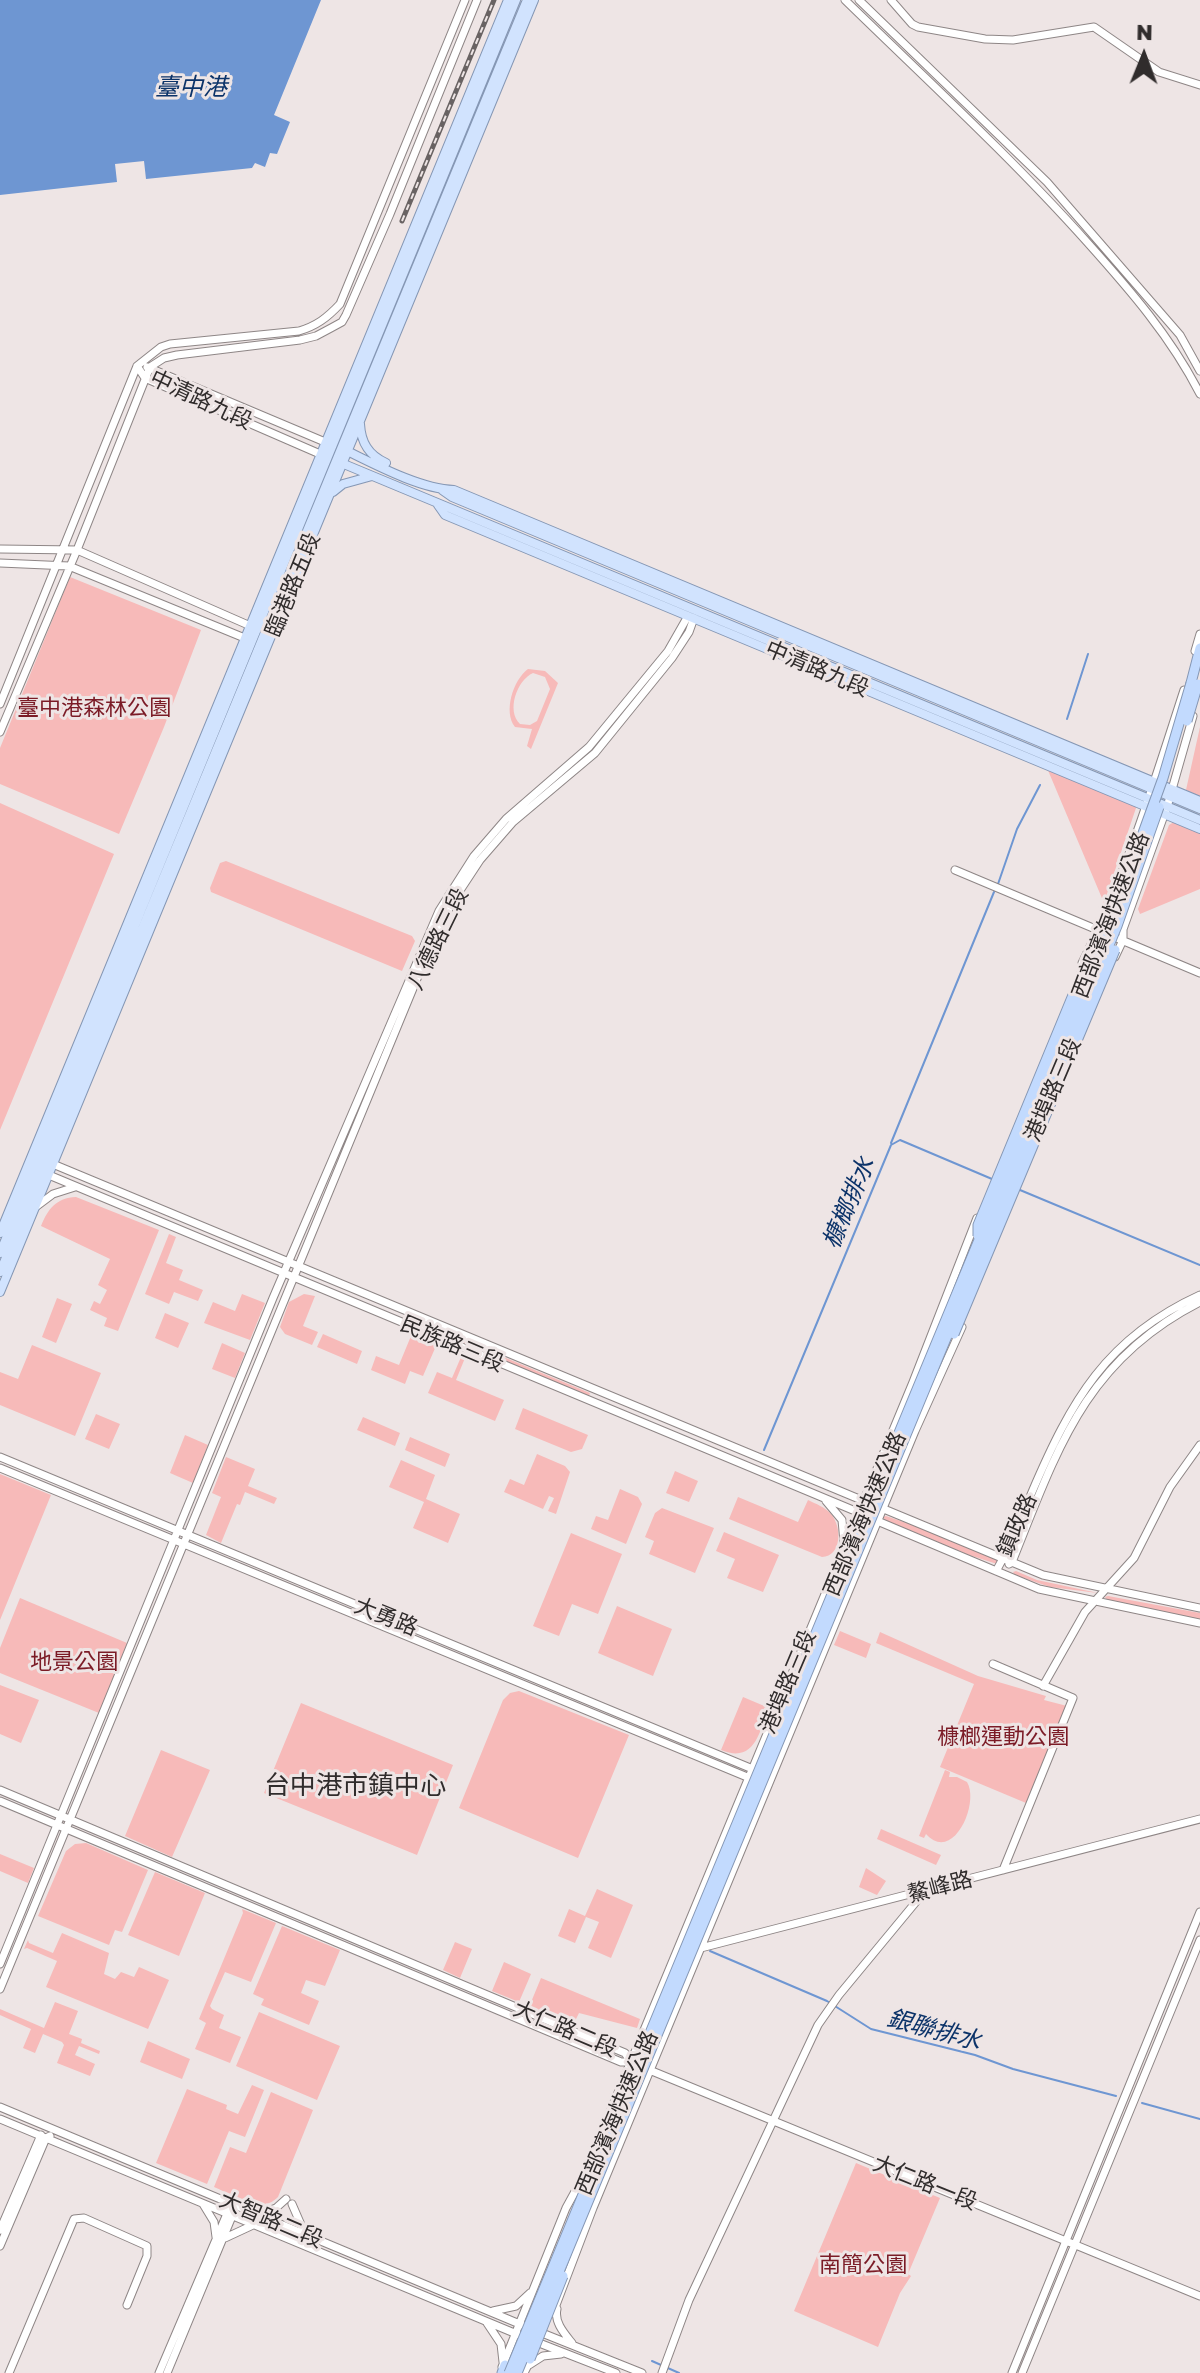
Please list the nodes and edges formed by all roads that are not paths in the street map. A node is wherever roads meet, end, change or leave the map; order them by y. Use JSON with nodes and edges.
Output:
{"nodes":[{"id":1,"x":465,"y":0,"type":"edge"},
{"id":2,"x":477,"y":0,"type":"edge"},
{"id":3,"x":508,"y":0,"type":"edge"},
{"id":4,"x":516,"y":0,"type":"edge"},
{"id":5,"x":527,"y":0,"type":"edge"},
{"id":6,"x":534,"y":0,"type":"edge"},
{"id":7,"x":845,"y":0,"type":"edge"},
{"id":8,"x":859,"y":0,"type":"edge"},
{"id":9,"x":891,"y":0,"type":"edge"},
{"id":10,"x":1200,"y":85,"type":"edge"},
{"id":11,"x":137,"y":366,"type":"junction"},
{"id":12,"x":150,"y":367,"type":"junction"},
{"id":13,"x":1200,"y":371,"type":"edge"},
{"id":14,"x":145,"y":378,"type":"junction"},
{"id":15,"x":1200,"y":394,"type":"edge"},
{"id":16,"x":359,"y":419,"type":"junction"},
{"id":17,"x":336,"y":447,"type":"junction"},
{"id":18,"x":324,"y":456,"type":"junction"},
{"id":19,"x":340,"y":462,"type":"junction"},
{"id":20,"x":372,"y":476,"type":"junction"},
{"id":21,"x":410,"y":478,"type":"junction"},
{"id":22,"x":329,"y":496,"type":"junction"},
{"id":23,"x":437,"y":505,"type":"junction"},
{"id":24,"x":64,"y":548,"type":"junction"},
{"id":25,"x":0,"y":549,"type":"edge"},
{"id":26,"x":77,"y":550,"type":"junction"},
{"id":27,"x":0,"y":563,"type":"edge"},
{"id":28,"x":57,"y":565,"type":"junction"},
{"id":29,"x":69,"y":566,"type":"junction"},
{"id":30,"x":691,"y":617,"type":"junction"},
{"id":31,"x":261,"y":631,"type":"junction"},
{"id":32,"x":1200,"y":634,"type":"edge"},
{"id":33,"x":256,"y":643,"type":"junction"},
{"id":34,"x":1200,"y":648,"type":"edge"},
{"id":35,"x":1200,"y":675,"type":"edge"},
{"id":36,"x":1200,"y":691,"type":"edge"},
{"id":37,"x":0,"y":704,"type":"edge"},
{"id":38,"x":0,"y":732,"type":"edge"},
{"id":39,"x":1153,"y":786,"type":"junction"},
{"id":40,"x":1170,"y":793,"type":"junction"},
{"id":41,"x":1200,"y":801,"type":"edge"},
{"id":42,"x":1147,"y":803,"type":"junction"},
{"id":43,"x":1200,"y":809,"type":"edge"},
{"id":44,"x":1165,"y":810,"type":"junction"},
{"id":45,"x":1200,"y":820,"type":"edge"},
{"id":46,"x":1200,"y":829,"type":"edge"},
{"id":47,"x":955,"y":870,"type":"dead end"},
{"id":48,"x":1098,"y":935,"type":"junction"},
{"id":49,"x":430,"y":938,"type":"junction"},
{"id":50,"x":1119,"y":939,"type":"junction"},
{"id":51,"x":1115,"y":950,"type":"joint"},
{"id":52,"x":1087,"y":961,"type":"joint"},
{"id":53,"x":1200,"y":973,"type":"edge"},
{"id":54,"x":40,"y":1165,"type":"junction"},
{"id":55,"x":77,"y":1187,"type":"junction"},
{"id":56,"x":35,"y":1208,"type":"junction"},
{"id":57,"x":0,"y":1233,"type":"edge"},
{"id":58,"x":978,"y":1242,"type":"junction"},
{"id":59,"x":0,"y":1253,"type":"edge"},
{"id":60,"x":288,"y":1262,"type":"junction"},
{"id":61,"x":298,"y":1266,"type":"junction"},
{"id":62,"x":0,"y":1272,"type":"edge"},
{"id":63,"x":284,"y":1273,"type":"junction"},
{"id":64,"x":293,"y":1277,"type":"junction"},
{"id":65,"x":0,"y":1292,"type":"edge"},
{"id":66,"x":1200,"y":1295,"type":"edge"},
{"id":67,"x":1200,"y":1302,"type":"edge"},
{"id":68,"x":931,"y":1375,"type":"junction"},
{"id":69,"x":1200,"y":1445,"type":"edge"},
{"id":70,"x":0,"y":1457,"type":"edge"},
{"id":71,"x":0,"y":1468,"type":"edge"},
{"id":72,"x":822,"y":1497,"type":"junction"},
{"id":73,"x":863,"y":1501,"type":"junction"},
{"id":74,"x":883,"y":1508,"type":"junction"},
{"id":75,"x":858,"y":1512,"type":"junction"},
{"id":76,"x":878,"y":1521,"type":"junction"},
{"id":77,"x":177,"y":1535,"type":"junction"},
{"id":78,"x":187,"y":1540,"type":"junction"},
{"id":79,"x":843,"y":1548,"type":"junction"},
{"id":80,"x":1008,"y":1560,"type":"junction"},
{"id":81,"x":996,"y":1571,"type":"junction"},
{"id":82,"x":1105,"y":1588,"type":"junction"},
{"id":83,"x":1095,"y":1601,"type":"junction"},
{"id":84,"x":1200,"y":1608,"type":"edge"},
{"id":85,"x":1200,"y":1623,"type":"edge"},
{"id":86,"x":993,"y":1664,"type":"dead end"},
{"id":87,"x":119,"y":1679,"type":"junction"},
{"id":88,"x":128,"y":1683,"type":"junction"},
{"id":89,"x":1043,"y":1686,"type":"junction"},
{"id":90,"x":752,"y":1769,"type":"junction"},
{"id":91,"x":772,"y":1777,"type":"junction"},
{"id":92,"x":748,"y":1778,"type":"junction"},
{"id":93,"x":768,"y":1786,"type":"junction"},
{"id":94,"x":0,"y":1790,"type":"edge"},
{"id":95,"x":0,"y":1801,"type":"edge"},
{"id":96,"x":1200,"y":1819,"type":"edge"},
{"id":97,"x":60,"y":1821,"type":"junction"},
{"id":98,"x":70,"y":1825,"type":"junction"},
{"id":99,"x":1003,"y":1870,"type":"junction"},
{"id":100,"x":925,"y":1891,"type":"junction"},
{"id":101,"x":1200,"y":1912,"type":"edge"},
{"id":102,"x":1200,"y":1940,"type":"edge"},
{"id":103,"x":680,"y":1942,"type":"junction"},
{"id":104,"x":700,"y":1950,"type":"junction"},
{"id":105,"x":0,"y":1964,"type":"edge"},
{"id":106,"x":0,"y":1989,"type":"edge"},
{"id":107,"x":631,"y":2062,"type":"junction"},
{"id":108,"x":650,"y":2070,"type":"junction"},
{"id":109,"x":0,"y":2107,"type":"edge"},
{"id":110,"x":0,"y":2119,"type":"edge"},
{"id":111,"x":772,"y":2121,"type":"junction"},
{"id":112,"x":59,"y":2131,"type":"junction"},
{"id":113,"x":44,"y":2136,"type":"junction"},
{"id":114,"x":1114,"y":2138,"type":"junction"},
{"id":115,"x":582,"y":2178,"type":"junction"},
{"id":116,"x":202,"y":2203,"type":"junction"},
{"id":117,"x":232,"y":2204,"type":"junction"},
{"id":118,"x":230,"y":2214,"type":"junction"},
{"id":119,"x":258,"y":2215,"type":"junction"},
{"id":120,"x":275,"y":2222,"type":"junction"},
{"id":121,"x":576,"y":2222,"type":"junction"},
{"id":122,"x":254,"y":2224,"type":"junction"},
{"id":123,"x":0,"y":2230,"type":"edge"},
{"id":124,"x":275,"y":2233,"type":"junction"},
{"id":125,"x":305,"y":2234,"type":"junction"},
{"id":126,"x":220,"y":2238,"type":"junction"},
{"id":127,"x":1069,"y":2243,"type":"junction"},
{"id":128,"x":0,"y":2246,"type":"edge"},
{"id":129,"x":533,"y":2287,"type":"junction"},
{"id":130,"x":1200,"y":2296,"type":"edge"},
{"id":131,"x":558,"y":2301,"type":"junction"},
{"id":132,"x":127,"y":2305,"type":"dead end"},
{"id":133,"x":486,"y":2310,"type":"junction"},
{"id":134,"x":482,"y":2320,"type":"junction"},
{"id":135,"x":523,"y":2326,"type":"junction"},
{"id":136,"x":543,"y":2334,"type":"junction"},
{"id":137,"x":520,"y":2335,"type":"junction"},
{"id":138,"x":539,"y":2343,"type":"junction"},
{"id":139,"x":572,"y":2349,"type":"junction"},
{"id":140,"x":525,"y":2371,"type":"edge"},
{"id":141,"x":504,"y":2372,"type":"edge"},
{"id":142,"x":662,"y":2372,"type":"edge"},
{"id":143,"x":9,"y":2373,"type":"edge"},
{"id":144,"x":159,"y":2373,"type":"edge"},
{"id":145,"x":167,"y":2373,"type":"edge"},
{"id":146,"x":517,"y":2373,"type":"edge"},
{"id":147,"x":616,"y":2373,"type":"edge"},
{"id":148,"x":642,"y":2373,"type":"edge"},
{"id":149,"x":1012,"y":2373,"type":"edge"},
{"id":150,"x":1022,"y":2373,"type":"edge"}],
"edges":[{"from":1,"to":11,"type":"street"},
{"from":2,"to":12,"type":"street"},
{"from":3,"to":17,"type":"main road","name":"臨港路五段"},
{"from":4,"to":17,"type":"main road","name":"臨港路五段"},
{"from":5,"to":17,"type":"main road","name":"臨港路五段"},
{"from":6,"to":16,"type":"main road","name":"臨港路五段"},
{"from":7,"to":15,"type":"street"},
{"from":8,"to":13,"type":"street"},
{"from":9,"to":10,"type":"street"},
{"from":11,"to":12,"type":"street","name":"中清路九段"},
{"from":11,"to":14,"type":"street","name":"中清路九段"},
{"from":11,"to":24,"type":"street"},
{"from":12,"to":14,"type":"street"},
{"from":12,"to":17,"type":"street","name":"中清路九段"},
{"from":14,"to":18,"type":"street","name":"中清路九段"},
{"from":14,"to":26,"type":"street"},
{"from":16,"to":17,"type":"main road","name":"臨港路五段"},
{"from":16,"to":21,"type":"main road"},
{"from":17,"to":18,"type":"main road","name":"臨港路五段"},
{"from":17,"to":19,"type":"main road","name":"臨港路五段"},
{"from":17,"to":21,"type":"main road","name":"中清路九段"},
{"from":18,"to":19,"type":"main road","name":"中清路九段"},
{"from":18,"to":31,"type":"main road","name":"臨港路五段"},
{"from":19,"to":20,"type":"main road","name":"中清路九段"},
{"from":19,"to":22,"type":"main road","name":"臨港路五段"},
{"from":19,"to":31,"type":"main road","name":"臨港路五段"},
{"from":20,"to":22,"type":"main road"},
{"from":20,"to":23,"type":"main road","name":"中清路九段"},
{"from":21,"to":39,"type":"main road","name":"中清路九段"},
{"from":22,"to":31,"type":"main road","name":"臨港路五段"},
{"from":23,"to":30,"type":"main road","name":"中清路九段"},
{"from":23,"to":42,"type":"main road","name":"中清路九段"},
{"from":24,"to":25,"type":"street"},
{"from":24,"to":26,"type":"street"},
{"from":24,"to":28,"type":"street"},
{"from":26,"to":29,"type":"street"},
{"from":26,"to":31,"type":"street"},
{"from":27,"to":28,"type":"street"},
{"from":28,"to":29,"type":"street"},
{"from":28,"to":37,"type":"street"},
{"from":29,"to":33,"type":"street"},
{"from":29,"to":38,"type":"street"},
{"from":30,"to":42,"type":"main road","name":"中清路九段"},
{"from":30,"to":49,"type":"street","name":"八德路三段"},
{"from":31,"to":33,"type":"main road","name":"臨港路五段"},
{"from":31,"to":33,"type":"main road","name":"臨港路五段"},
{"from":32,"to":39,"type":"street","name":"港埠路三段"},
{"from":33,"to":54,"type":"main road","name":"臨港路五段"},
{"from":33,"to":54,"type":"main road","name":"臨港路五段"},
{"from":34,"to":58,"type":"highway","name":"西部濱海快速公路","bridge":true},
{"from":35,"to":68,"type":"highway","name":"西部濱海快速公路","bridge":true},
{"from":36,"to":40,"type":"street","name":"港埠路三段"},
{"from":39,"to":40,"type":"main road","name":"中清路九段"},
{"from":39,"to":42,"type":"street","name":"港埠路三段"},
{"from":40,"to":41,"type":"main road","name":"中清路九段"},
{"from":40,"to":43,"type":"main road","name":"中清路九段"},
{"from":40,"to":44,"type":"street","name":"港埠路三段"},
{"from":42,"to":44,"type":"main road","name":"中清路九段"},
{"from":42,"to":48,"type":"street","name":"港埠路三段"},
{"from":44,"to":45,"type":"main road","name":"中清路九段"},
{"from":44,"to":46,"type":"main road","name":"中清路九段"},
{"from":44,"to":50,"type":"street","name":"港埠路三段"},
{"from":47,"to":48,"type":"street"},
{"from":48,"to":50,"type":"street"},
{"from":48,"to":52,"type":"street","name":"港埠路三段"},
{"from":48,"to":73,"type":"street","name":"港埠路三段"},
{"from":49,"to":60,"type":"street","name":"八德路三段"},
{"from":49,"to":61,"type":"street","name":"八德路三段"},
{"from":50,"to":51,"type":"street","name":"港埠路三段"},
{"from":50,"to":53,"type":"street"},
{"from":50,"to":74,"type":"street","name":"港埠路三段"},
{"from":51,"to":68,"type":"highway","bridge":true},
{"from":52,"to":58,"type":"highway","bridge":true},
{"from":54,"to":55,"type":"street","name":"民族路三段"},
{"from":54,"to":56,"type":"main road"},
{"from":54,"to":57,"type":"main road"},
{"from":54,"to":59,"type":"main road"},
{"from":54,"to":60,"type":"street","name":"民族路三段"},
{"from":54,"to":62,"type":"main road"},
{"from":55,"to":56,"type":"street"},
{"from":55,"to":63,"type":"street","name":"民族路三段"},
{"from":56,"to":65,"type":"main road"},
{"from":58,"to":121,"type":"highway","name":"西部濱海快速公路","bridge":true},
{"from":60,"to":61,"type":"street","name":"民族路三段"},
{"from":60,"to":63,"type":"street","name":"八德路三段"},
{"from":61,"to":64,"type":"street","name":"八德路三段"},
{"from":61,"to":73,"type":"street","name":"民族路三段"},
{"from":63,"to":64,"type":"street","name":"民族路三段"},
{"from":63,"to":77,"type":"street","name":"八德路三段"},
{"from":64,"to":72,"type":"street","name":"民族路三段"},
{"from":64,"to":78,"type":"street","name":"八德路三段"},
{"from":66,"to":80,"type":"street","name":"鎮政路"},
{"from":67,"to":80,"type":"street","name":"鎮政路"},
{"from":68,"to":121,"type":"highway","name":"西部濱海快速公路","bridge":true},
{"from":69,"to":82,"type":"street"},
{"from":70,"to":77,"type":"street","name":"大勇路"},
{"from":71,"to":77,"type":"street","name":"大勇路"},
{"from":72,"to":75,"type":"street","name":"民族路三段"},
{"from":72,"to":79,"type":"street"},
{"from":73,"to":74,"type":"street","name":"民族路三段"},
{"from":73,"to":75,"type":"street","name":"港埠路三段"},
{"from":74,"to":76,"type":"street","name":"港埠路三段"},
{"from":74,"to":80,"type":"street","name":"民族路三段"},
{"from":75,"to":76,"type":"street","name":"民族路三段"},
{"from":75,"to":79,"type":"street","name":"港埠路三段"},
{"from":76,"to":81,"type":"street","name":"民族路三段"},
{"from":76,"to":91,"type":"street","name":"港埠路三段"},
{"from":77,"to":78,"type":"street","name":"大勇路"},
{"from":77,"to":87,"type":"street","name":"八德路三段"},
{"from":78,"to":88,"type":"street","name":"八德路三段"},
{"from":78,"to":90,"type":"street","name":"大勇路"},
{"from":78,"to":92,"type":"street","name":"大勇路"},
{"from":79,"to":90,"type":"street","name":"港埠路三段"},
{"from":80,"to":81,"type":"street","name":"鎮政路"},
{"from":80,"to":82,"type":"street","name":"民族路三段"},
{"from":81,"to":83,"type":"street","name":"民族路三段"},
{"from":82,"to":83,"type":"street"},
{"from":82,"to":84,"type":"street","name":"民族路三段"},
{"from":83,"to":85,"type":"street","name":"民族路三段"},
{"from":83,"to":89,"type":"street"},
{"from":86,"to":89,"type":"street"},
{"from":87,"to":88,"type":"street"},
{"from":87,"to":97,"type":"street","name":"八德路三段"},
{"from":88,"to":98,"type":"street","name":"八德路三段"},
{"from":89,"to":99,"type":"street"},
{"from":90,"to":91,"type":"street","name":"大勇路"},
{"from":90,"to":92,"type":"street","name":"港埠路三段"},
{"from":91,"to":93,"type":"street","name":"港埠路三段"},
{"from":92,"to":93,"type":"street","name":"大勇路"},
{"from":92,"to":103,"type":"street","name":"港埠路三段"},
{"from":93,"to":104,"type":"street","name":"港埠路三段"},
{"from":94,"to":97,"type":"street","name":"大仁路二段"},
{"from":95,"to":97,"type":"street","name":"大仁路二段"},
{"from":96,"to":99,"type":"street","name":"鰲峰路"},
{"from":97,"to":98,"type":"street","name":"大仁路二段"},
{"from":97,"to":105,"type":"street","name":"八德路三段"},
{"from":98,"to":106,"type":"street","name":"八德路三段"},
{"from":98,"to":107,"type":"street","name":"大仁路二段"},
{"from":99,"to":100,"type":"street","name":"鰲峰路"},
{"from":100,"to":104,"type":"street","name":"鰲峰路"},
{"from":100,"to":111,"type":"street"},
{"from":101,"to":114,"type":"street"},
{"from":102,"to":114,"type":"street"},
{"from":103,"to":104,"type":"street"},
{"from":103,"to":107,"type":"street","name":"港埠路三段"},
{"from":104,"to":108,"type":"street","name":"港埠路三段"},
{"from":107,"to":108,"type":"street","name":"大仁路二段"},
{"from":107,"to":115,"type":"street","name":"港埠路三段"},
{"from":108,"to":111,"type":"street","name":"大仁路一段"},
{"from":108,"to":131,"type":"street","name":"港埠路三段"},
{"from":109,"to":112,"type":"street","name":"大智路二段"},
{"from":110,"to":113,"type":"street","name":"大智路二段"},
{"from":111,"to":127,"type":"street","name":"大仁路一段"},
{"from":111,"to":142,"type":"street"},
{"from":112,"to":113,"type":"street"},
{"from":112,"to":117,"type":"street","name":"大智路二段"},
{"from":113,"to":116,"type":"street","name":"大智路二段"},
{"from":113,"to":123,"type":"street"},
{"from":113,"to":128,"type":"street"},
{"from":114,"to":127,"type":"street"},
{"from":115,"to":129,"type":"street"},
{"from":115,"to":135,"type":"street"},
{"from":116,"to":118,"type":"street","name":"大智路二段"},
{"from":116,"to":126,"type":"street"},
{"from":117,"to":118,"type":"street"},
{"from":117,"to":119,"type":"street","name":"大智路二段"},
{"from":118,"to":122,"type":"street","name":"大智路二段"},
{"from":118,"to":126,"type":"street"},
{"from":119,"to":120,"type":"street","name":"大智路二段"},
{"from":119,"to":125,"type":"street"},
{"from":120,"to":124,"type":"street"},
{"from":120,"to":125,"type":"street","name":"大智路二段"},
{"from":121,"to":140,"type":"highway","bridge":true},
{"from":121,"to":141,"type":"highway","name":"西部濱海快速公路","bridge":true},
{"from":121,"to":146,"type":"highway","name":"西部濱海快速公路","bridge":true},
{"from":122,"to":124,"type":"street","name":"大智路二段"},
{"from":122,"to":126,"type":"street"},
{"from":124,"to":134,"type":"street","name":"大智路二段"},
{"from":125,"to":133,"type":"street","name":"大智路二段"},
{"from":126,"to":144,"type":"street"},
{"from":126,"to":145,"type":"street"},
{"from":127,"to":130,"type":"street","name":"大仁路一段"},
{"from":127,"to":149,"type":"street"},
{"from":127,"to":150,"type":"street"},
{"from":129,"to":133,"type":"street"},
{"from":129,"to":135,"type":"street"},
{"from":131,"to":136,"type":"street","name":"港埠路三段"},
{"from":131,"to":139,"type":"street"},
{"from":132,"to":143,"type":"street"},
{"from":133,"to":135,"type":"street","name":"大智路二段"},
{"from":134,"to":137,"type":"street","name":"大智路二段"},
{"from":134,"to":141,"type":"street"},
{"from":135,"to":136,"type":"street","name":"大智路二段"},
{"from":135,"to":137,"type":"street"},
{"from":136,"to":138,"type":"street","name":"港埠路三段"},
{"from":136,"to":139,"type":"street","name":"大智路二段"},
{"from":137,"to":138,"type":"street","name":"大智路二段"},
{"from":137,"to":141,"type":"street"},
{"from":138,"to":139,"type":"street","name":"大智路二段"},
{"from":138,"to":140,"type":"street","name":"港埠路三段"},
{"from":139,"to":140,"type":"street"},
{"from":139,"to":147,"type":"street"},
{"from":139,"to":148,"type":"street"}]}
